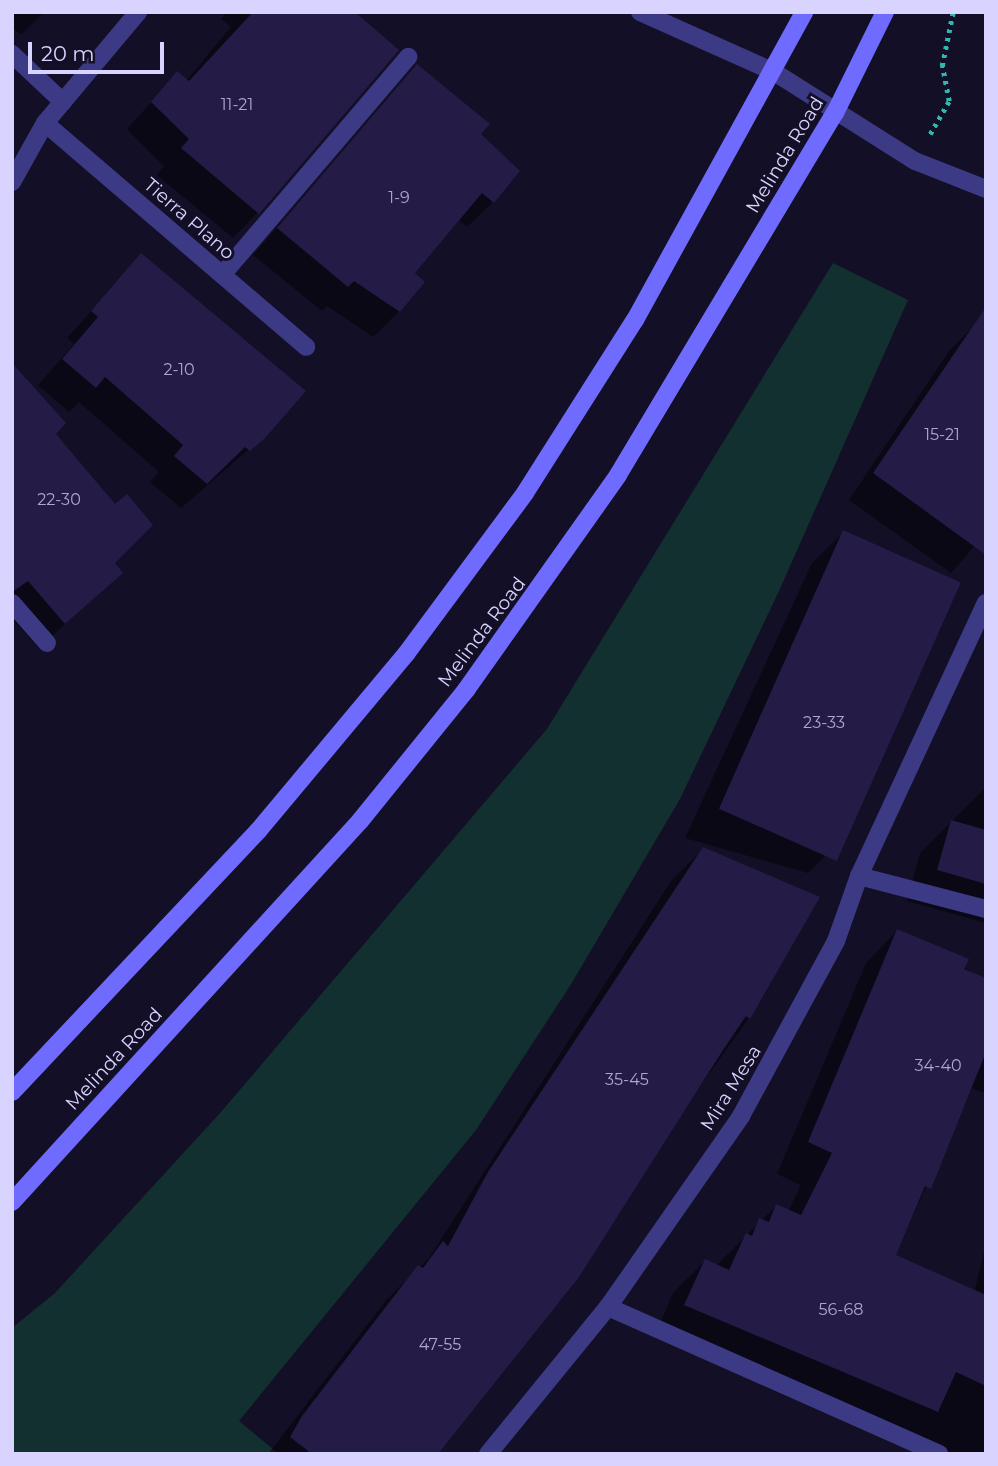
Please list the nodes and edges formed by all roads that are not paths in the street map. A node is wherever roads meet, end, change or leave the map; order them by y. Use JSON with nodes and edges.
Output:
{"nodes":[{"id":1,"x":138,"y":12,"type":"edge"},
{"id":2,"x":640,"y":12,"type":"edge"},
{"id":3,"x":804,"y":12,"type":"edge"},
{"id":4,"x":885,"y":12,"type":"edge"},
{"id":5,"x":12,"y":54,"type":"edge"},
{"id":6,"x":408,"y":57,"type":"dead end"},
{"id":7,"x":774,"y":72,"type":"junction"},
{"id":8,"x":63,"y":102,"type":"junction"},
{"id":9,"x":835,"y":113,"type":"junction"},
{"id":10,"x":46,"y":123,"type":"junction"},
{"id":11,"x":12,"y":182,"type":"edge"},
{"id":12,"x":986,"y":189,"type":"edge"},
{"id":13,"x":222,"y":275,"type":"junction"},
{"id":14,"x":306,"y":346,"type":"dead end"},
{"id":15,"x":12,"y":603,"type":"edge"},
{"id":16,"x":986,"y":603,"type":"edge"},
{"id":17,"x":47,"y":643,"type":"dead end"},
{"id":18,"x":859,"y":876,"type":"junction"},
{"id":19,"x":986,"y":909,"type":"edge"},
{"id":20,"x":12,"y":1092,"type":"edge"},
{"id":21,"x":12,"y":1202,"type":"edge"},
{"id":22,"x":608,"y":1307,"type":"junction"},
{"id":23,"x":488,"y":1454,"type":"edge"},
{"id":24,"x":939,"y":1454,"type":"edge"}],
"edges":[{"from":1,"to":8,"type":"street"},
{"from":2,"to":7,"type":"street"},
{"from":3,"to":7,"type":"main road"},
{"from":4,"to":9,"type":"main road","name":"Melinda Road"},
{"from":5,"to":8,"type":"street"},
{"from":6,"to":13,"type":"street"},
{"from":7,"to":9,"type":"street"},
{"from":7,"to":20,"type":"main road"},
{"from":8,"to":10,"type":"street"},
{"from":9,"to":12,"type":"street"},
{"from":9,"to":21,"type":"main road","name":"Melinda Road"},
{"from":10,"to":11,"type":"street"},
{"from":10,"to":13,"type":"street","name":"Tierra Plano"},
{"from":13,"to":14,"type":"street","name":"Tierra Plano"},
{"from":15,"to":17,"type":"street"},
{"from":16,"to":18,"type":"street","name":"Mira Mesa"},
{"from":18,"to":19,"type":"street"},
{"from":18,"to":22,"type":"street","name":"Mira Mesa"},
{"from":22,"to":23,"type":"street","name":"Mira Mesa"},
{"from":22,"to":24,"type":"street"}]}
